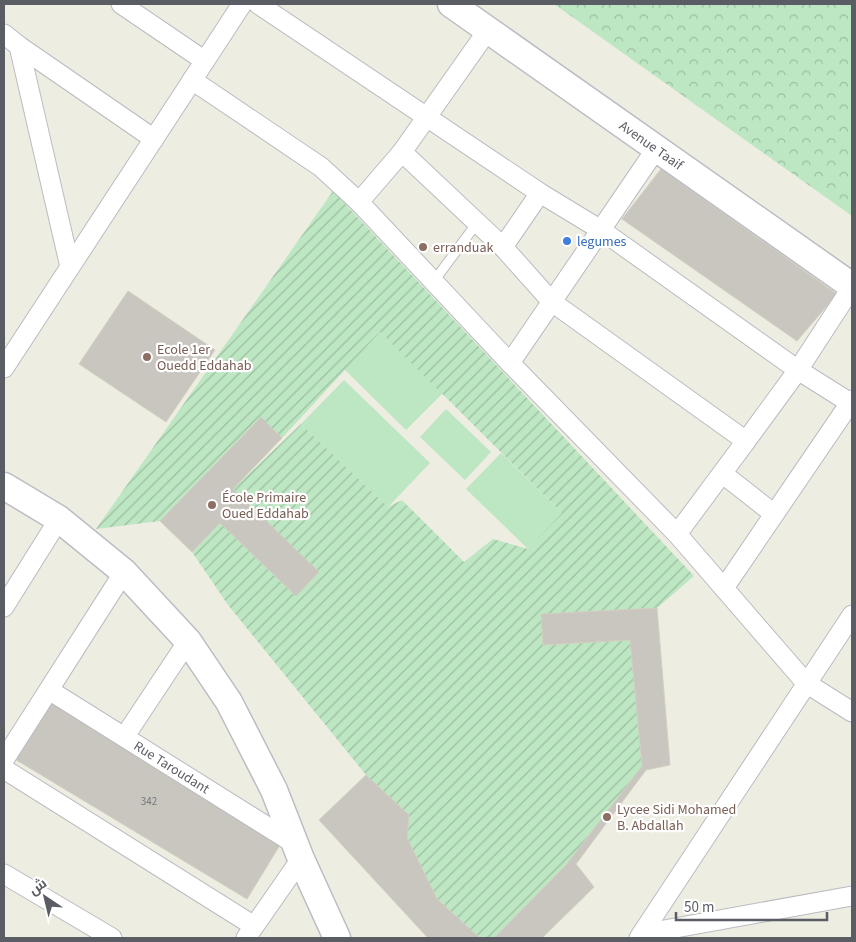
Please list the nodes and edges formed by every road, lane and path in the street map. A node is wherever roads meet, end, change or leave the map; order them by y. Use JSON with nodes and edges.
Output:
{"nodes":[{"id":1,"x":121,"y":4,"type":"edge"},
{"id":2,"x":242,"y":4,"type":"edge"},
{"id":3,"x":258,"y":4,"type":"edge"},
{"id":4,"x":451,"y":4,"type":"edge"},
{"id":5,"x":488,"y":30,"type":"junction"},
{"id":6,"x":4,"y":34,"type":"edge"},
{"id":7,"x":19,"y":46,"type":"junction"},
{"id":8,"x":205,"y":61,"type":"junction"},
{"id":9,"x":192,"y":80,"type":"junction"},
{"id":10,"x":427,"y":116,"type":"junction"},
{"id":11,"x":154,"y":138,"type":"junction"},
{"id":12,"x":656,"y":149,"type":"junction"},
{"id":13,"x":402,"y":152,"type":"junction"},
{"id":14,"x":540,"y":193,"type":"junction"},
{"id":15,"x":359,"y":202,"type":"junction"},
{"id":16,"x":477,"y":223,"type":"junction"},
{"id":17,"x":601,"y":230,"type":"junction"},
{"id":18,"x":502,"y":247,"type":"junction"},
{"id":19,"x":70,"y":267,"type":"junction"},
{"id":20,"x":434,"y":281,"type":"junction"},
{"id":21,"x":852,"y":286,"type":"edge"},
{"id":22,"x":552,"y":302,"type":"junction"},
{"id":23,"x":510,"y":363,"type":"junction"},
{"id":24,"x":4,"y":368,"type":"edge"},
{"id":25,"x":798,"y":370,"type":"junction"},
{"id":26,"x":852,"y":402,"type":"edge"},
{"id":27,"x":746,"y":441,"type":"junction"},
{"id":28,"x":723,"y":474,"type":"junction"},
{"id":29,"x":4,"y":486,"type":"edge"},
{"id":30,"x":774,"y":514,"type":"junction"},
{"id":31,"x":59,"y":519,"type":"junction"},
{"id":32,"x":677,"y":534,"type":"junction"},
{"id":33,"x":124,"y":572,"type":"junction"},
{"id":34,"x":724,"y":588,"type":"junction"},
{"id":35,"x":4,"y":607,"type":"edge"},
{"id":36,"x":852,"y":615,"type":"edge"},
{"id":37,"x":188,"y":641,"type":"junction"},
{"id":38,"x":806,"y":683,"type":"junction"},
{"id":39,"x":49,"y":690,"type":"junction"},
{"id":40,"x":852,"y":712,"type":"edge"},
{"id":41,"x":125,"y":736,"type":"junction"},
{"id":42,"x":4,"y":760,"type":"edge"},
{"id":43,"x":4,"y":769,"type":"edge"},
{"id":44,"x":298,"y":851,"type":"junction"},
{"id":45,"x":4,"y":874,"type":"edge"},
{"id":46,"x":852,"y":896,"type":"edge"},
{"id":47,"x":250,"y":932,"type":"edge"},
{"id":48,"x":641,"y":936,"type":"edge"},
{"id":49,"x":112,"y":938,"type":"edge"},
{"id":50,"x":337,"y":938,"type":"edge"}],
"edges":[{"from":1,"to":8,"type":"street"},
{"from":2,"to":8,"type":"street"},
{"from":3,"to":10,"type":"street"},
{"from":4,"to":5,"type":"street","name":"Avenue Taaif"},
{"from":5,"to":10,"type":"street"},
{"from":5,"to":12,"type":"street","name":"Avenue Taaif"},
{"from":6,"to":7,"type":"street"},
{"from":7,"to":11,"type":"street"},
{"from":7,"to":19,"type":"street"},
{"from":8,"to":9,"type":"street"},
{"from":9,"to":11,"type":"street"},
{"from":9,"to":15,"type":"street"},
{"from":10,"to":13,"type":"street"},
{"from":10,"to":14,"type":"street"},
{"from":11,"to":19,"type":"street"},
{"from":12,"to":17,"type":"street"},
{"from":12,"to":21,"type":"street","name":"Avenue Taaif"},
{"from":13,"to":15,"type":"street"},
{"from":13,"to":16,"type":"street"},
{"from":14,"to":17,"type":"street"},
{"from":14,"to":18,"type":"street"},
{"from":15,"to":20,"type":"street"},
{"from":16,"to":18,"type":"street"},
{"from":16,"to":20,"type":"lane"},
{"from":17,"to":22,"type":"street"},
{"from":17,"to":25,"type":"street"},
{"from":18,"to":22,"type":"street"},
{"from":19,"to":24,"type":"street"},
{"from":20,"to":23,"type":"street"},
{"from":21,"to":25,"type":"street"},
{"from":22,"to":23,"type":"street"},
{"from":22,"to":27,"type":"street"},
{"from":23,"to":32,"type":"street"},
{"from":25,"to":26,"type":"street"},
{"from":25,"to":27,"type":"street"},
{"from":26,"to":30,"type":"street"},
{"from":27,"to":28,"type":"street"},
{"from":28,"to":30,"type":"street"},
{"from":28,"to":32,"type":"street"},
{"from":29,"to":31,"type":"street"},
{"from":30,"to":34,"type":"street"},
{"from":31,"to":33,"type":"street"},
{"from":31,"to":35,"type":"street"},
{"from":32,"to":34,"type":"street"},
{"from":33,"to":37,"type":"street"},
{"from":33,"to":39,"type":"street"},
{"from":34,"to":38,"type":"street"},
{"from":36,"to":38,"type":"street"},
{"from":37,"to":41,"type":"street"},
{"from":37,"to":44,"type":"street"},
{"from":38,"to":40,"type":"street"},
{"from":38,"to":48,"type":"street"},
{"from":39,"to":41,"type":"street","name":"Rue Taroudant"},
{"from":39,"to":42,"type":"street"},
{"from":41,"to":44,"type":"street","name":"Rue Taroudant"},
{"from":43,"to":47,"type":"street"},
{"from":44,"to":47,"type":"street"},
{"from":44,"to":50,"type":"street"},
{"from":45,"to":49,"type":"street"},
{"from":46,"to":48,"type":"street"}]}
